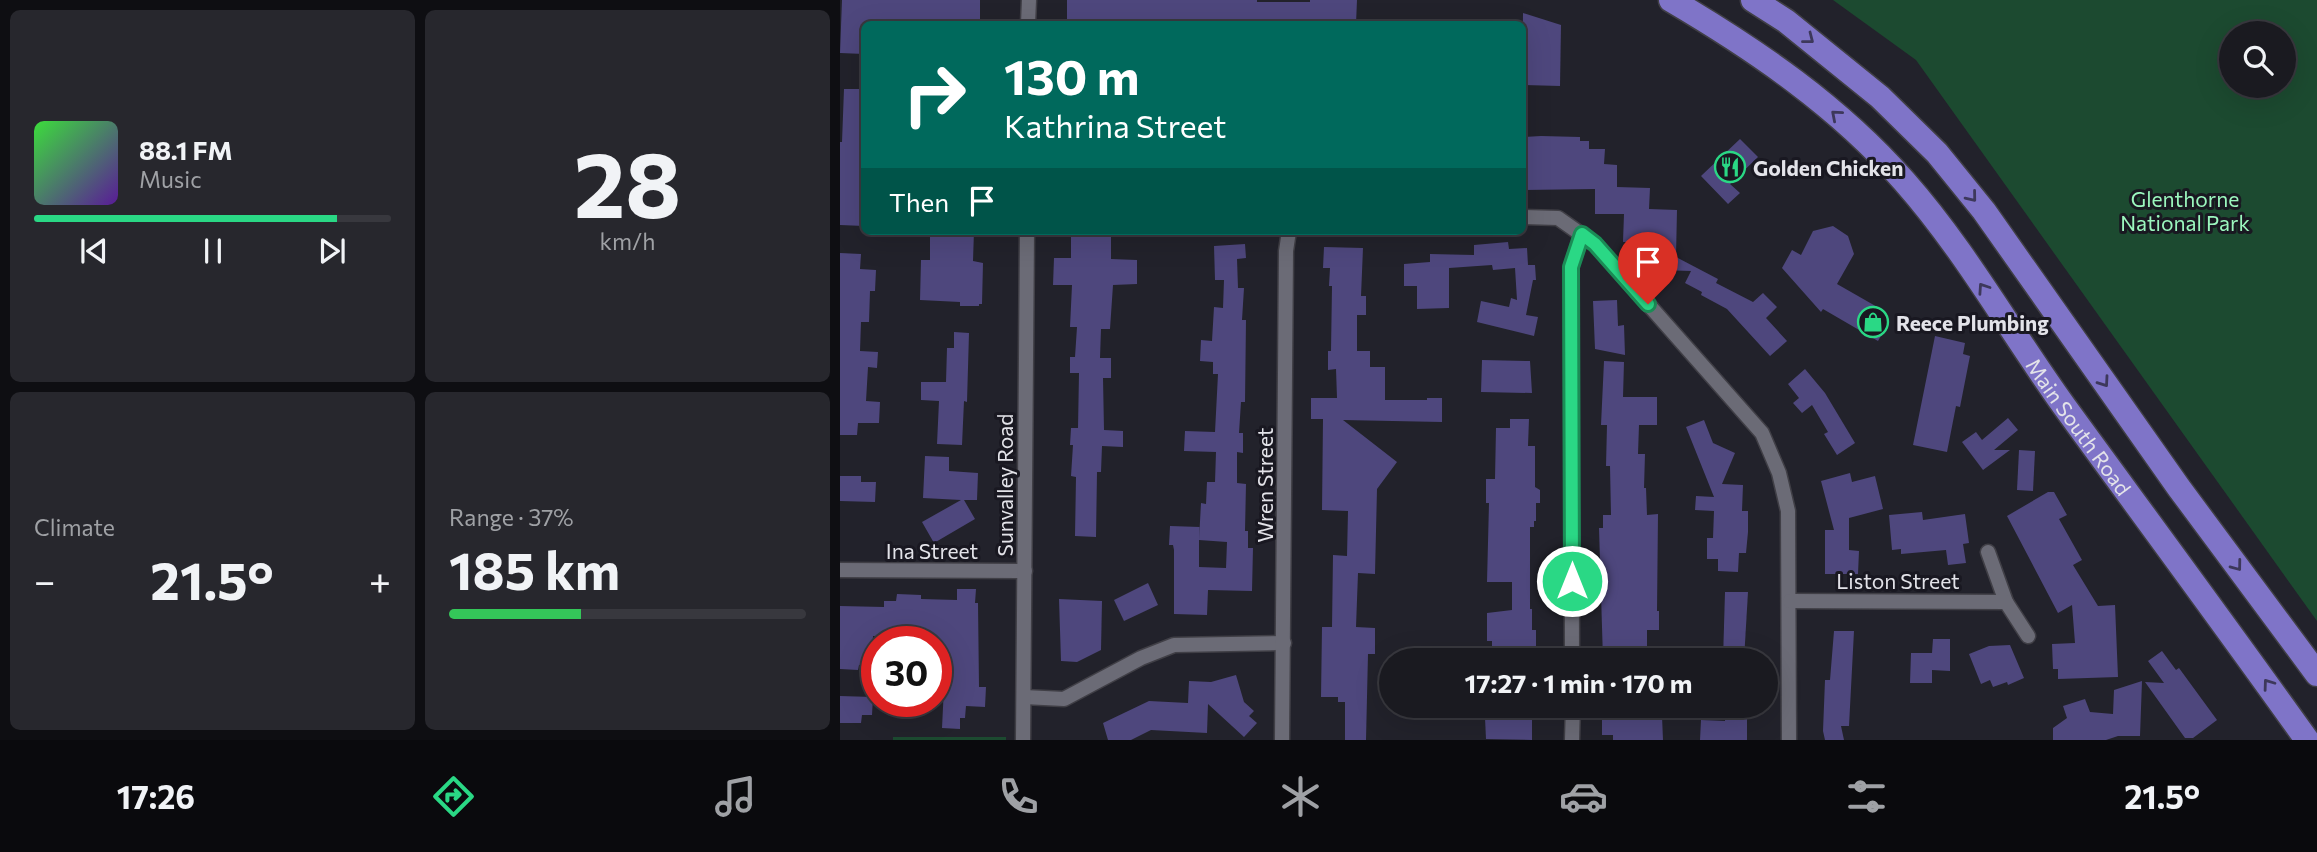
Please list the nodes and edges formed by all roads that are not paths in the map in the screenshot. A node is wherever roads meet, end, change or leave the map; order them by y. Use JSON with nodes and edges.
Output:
{"nodes":[{"id":1,"x":1029,"y":0,"type":"edge"},
{"id":2,"x":1671,"y":0,"type":"edge"},
{"id":3,"x":1753,"y":0,"type":"edge"},
{"id":4,"x":1028,"y":21,"type":"edge"},
{"id":5,"x":1526,"y":217,"type":"edge"},
{"id":6,"x":1582,"y":234,"type":"junction"},
{"id":7,"x":1027,"y":235,"type":"edge"},
{"id":8,"x":1288,"y":235,"type":"edge"},
{"id":9,"x":1988,"y":552,"type":"dead end"},
{"id":10,"x":840,"y":570,"type":"edge"},
{"id":11,"x":1025,"y":571,"type":"junction"},
{"id":12,"x":1790,"y":601,"type":"junction"},
{"id":13,"x":2006,"y":602,"type":"junction"},
{"id":14,"x":2028,"y":636,"type":"dead end"},
{"id":15,"x":1284,"y":643,"type":"junction"},
{"id":16,"x":1572,"y":648,"type":"edge"},
{"id":17,"x":2317,"y":674,"type":"edge"},
{"id":18,"x":1024,"y":697,"type":"junction"},
{"id":19,"x":1573,"y":718,"type":"edge"},
{"id":20,"x":1023,"y":740,"type":"edge"},
{"id":21,"x":1282,"y":740,"type":"edge"},
{"id":22,"x":1572,"y":740,"type":"edge"},
{"id":23,"x":1789,"y":740,"type":"edge"},
{"id":24,"x":2307,"y":740,"type":"edge"}],
"edges":[{"from":1,"to":4,"type":"street"},
{"from":24,"to":2,"type":"highway","name":"Main South Road","one_way":true},
{"from":3,"to":17,"type":"highway","name":"Main South Road","one_way":true},
{"from":5,"to":6,"type":"street"},
{"from":6,"to":12,"type":"street"},
{"from":6,"to":16,"type":"street"},
{"from":7,"to":11,"type":"street","name":"Sunvalley Road"},
{"from":8,"to":15,"type":"street","name":"Wren Street"},
{"from":9,"to":13,"type":"street"},
{"from":10,"to":11,"type":"street","name":"Ina Street"},
{"from":11,"to":18,"type":"street","name":"Sunvalley Road"},
{"from":12,"to":13,"type":"street","name":"Liston Street"},
{"from":12,"to":23,"type":"street"},
{"from":13,"to":14,"type":"street"},
{"from":15,"to":18,"type":"street"},
{"from":15,"to":21,"type":"street","name":"Wren Street"},
{"from":18,"to":20,"type":"street","name":"Sunvalley Road"},
{"from":19,"to":22,"type":"street"}]}
